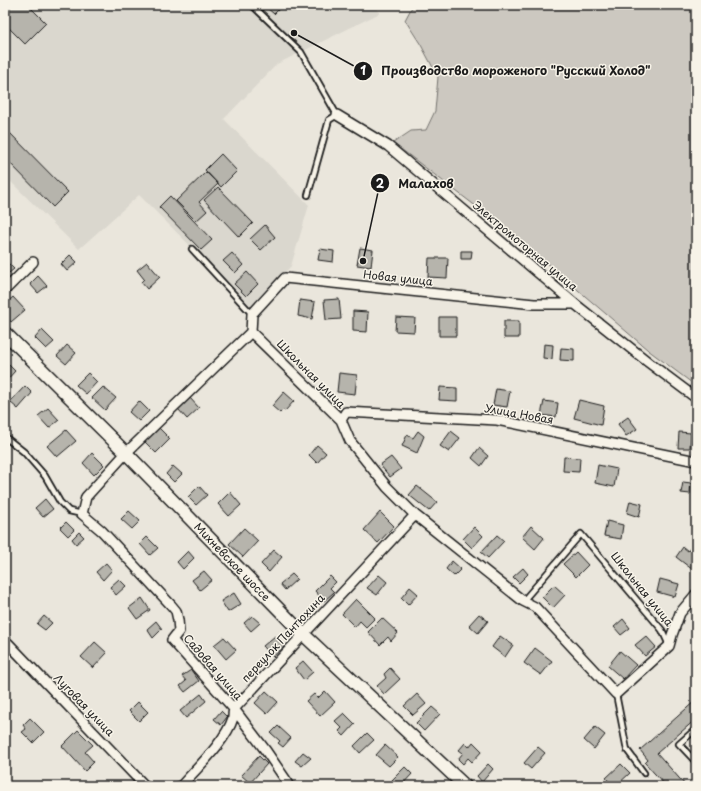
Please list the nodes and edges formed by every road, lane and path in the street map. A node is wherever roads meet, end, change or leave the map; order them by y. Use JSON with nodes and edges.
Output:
{"nodes":[{"id":1,"x":252,"y":5,"type":"edge"},
{"id":2,"x":337,"y":115,"type":"junction"},
{"id":3,"x":308,"y":195,"type":"dead end"},
{"id":4,"x":192,"y":249,"type":"dead end"},
{"id":5,"x":33,"y":262,"type":"dead end"},
{"id":6,"x":5,"y":290,"type":"edge"},
{"id":7,"x":575,"y":304,"type":"junction"},
{"id":8,"x":252,"y":314,"type":"junction"},
{"id":9,"x":251,"y":332,"type":"junction"},
{"id":10,"x":5,"y":333,"type":"edge"},
{"id":11,"x":696,"y":398,"type":"edge"},
{"id":12,"x":341,"y":420,"type":"junction"},
{"id":13,"x":5,"y":437,"type":"edge"},
{"id":14,"x":126,"y":453,"type":"junction"},
{"id":15,"x":696,"y":461,"type":"edge"},
{"id":16,"x":82,"y":514,"type":"junction"},
{"id":17,"x":415,"y":515,"type":"junction"},
{"id":18,"x":696,"y":594,"type":"edge"},
{"id":19,"x":523,"y":601,"type":"junction"},
{"id":20,"x":303,"y":634,"type":"junction"},
{"id":21,"x":5,"y":640,"type":"edge"},
{"id":22,"x":669,"y":646,"type":"junction"},
{"id":23,"x":616,"y":694,"type":"junction"},
{"id":24,"x":234,"y":709,"type":"junction"},
{"id":25,"x":696,"y":729,"type":"edge"},
{"id":26,"x":696,"y":762,"type":"edge"},
{"id":27,"x":644,"y":773,"type":"dead end"},
{"id":28,"x":145,"y":786,"type":"edge"},
{"id":29,"x":181,"y":786,"type":"edge"},
{"id":30,"x":290,"y":786,"type":"edge"},
{"id":31,"x":465,"y":786,"type":"edge"}],
"edges":[{"from":1,"to":2,"type":"lane"},
{"from":2,"to":3,"type":"lane"},
{"from":2,"to":7,"type":"street","name":"Электромоторная улица"},
{"from":4,"to":8,"type":"lane"},
{"from":5,"to":6,"type":"street"},
{"from":7,"to":8,"type":"street","name":"Новая улица"},
{"from":7,"to":11,"type":"street","name":"Электромоторная улица"},
{"from":8,"to":9,"type":"street"},
{"from":9,"to":12,"type":"street","name":"Школьная улица"},
{"from":9,"to":14,"type":"street"},
{"from":10,"to":14,"type":"street","name":"Михневское шоссе"},
{"from":12,"to":15,"type":"street","name":"Улица Новая"},
{"from":12,"to":17,"type":"street","name":"Школьная улица"},
{"from":13,"to":16,"type":"lane"},
{"from":14,"to":16,"type":"street"},
{"from":14,"to":20,"type":"street","name":"Михневское шоссе"},
{"from":16,"to":24,"type":"street","name":"Садовая улица"},
{"from":17,"to":19,"type":"street","name":"Школьная улица"},
{"from":17,"to":20,"type":"street","name":"переулок Пантюхина"},
{"from":18,"to":22,"type":"street"},
{"from":19,"to":22,"type":"lane","name":"Школьная улица"},
{"from":19,"to":23,"type":"street","name":"Школьная улица"},
{"from":20,"to":24,"type":"street","name":"переулок Пантюхина"},
{"from":20,"to":31,"type":"street","name":"Михневское шоссе"},
{"from":21,"to":28,"type":"street","name":"Луговая улица"},
{"from":22,"to":23,"type":"street"},
{"from":23,"to":27,"type":"lane"},
{"from":24,"to":29,"type":"street","name":"переулок Пантюхина"},
{"from":24,"to":30,"type":"street","name":"Садовая улица"},
{"from":25,"to":26,"type":"lane"}]}
